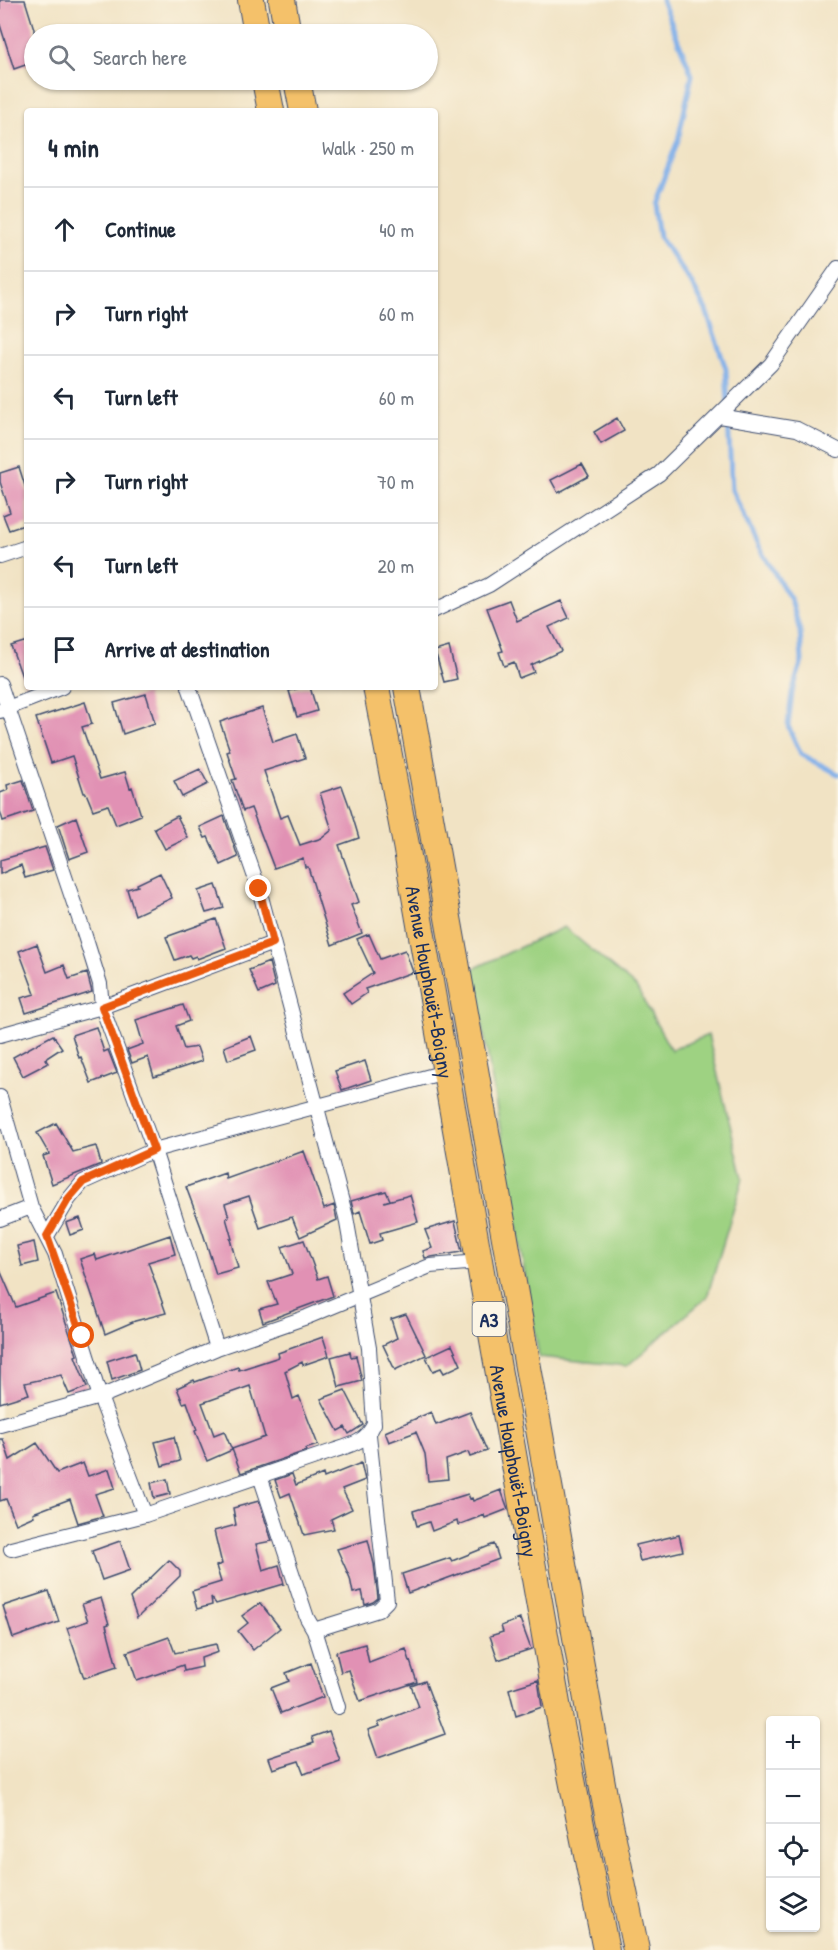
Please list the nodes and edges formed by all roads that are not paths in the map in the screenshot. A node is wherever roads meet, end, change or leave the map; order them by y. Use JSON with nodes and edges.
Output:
{"nodes":[{"id":1,"x":250,"y":0,"type":"edge"},
{"id":2,"x":282,"y":0,"type":"edge"},
{"id":3,"x":255,"y":24,"type":"edge"},
{"id":4,"x":286,"y":24,"type":"edge"},
{"id":5,"x":267,"y":90,"type":"edge"},
{"id":6,"x":299,"y":90,"type":"edge"},
{"id":7,"x":270,"y":108,"type":"edge"},
{"id":8,"x":302,"y":108,"type":"edge"},
{"id":9,"x":838,"y":268,"type":"edge"},
{"id":10,"x":719,"y":416,"type":"junction"},
{"id":11,"x":838,"y":450,"type":"edge"},
{"id":12,"x":24,"y":548,"type":"edge"},
{"id":13,"x":0,"y":556,"type":"edge"},
{"id":14,"x":438,"y":609,"type":"edge"},
{"id":15,"x":0,"y":684,"type":"edge"},
{"id":16,"x":54,"y":690,"type":"edge"},
{"id":17,"x":190,"y":690,"type":"edge"},
{"id":18,"x":377,"y":690,"type":"edge"},
{"id":19,"x":408,"y":690,"type":"edge"},
{"id":20,"x":4,"y":709,"type":"edge"},
{"id":21,"x":273,"y":943,"type":"junction"},
{"id":22,"x":102,"y":1007,"type":"junction"},
{"id":23,"x":0,"y":1035,"type":"edge"},
{"id":24,"x":445,"y":1072,"type":"junction"},
{"id":25,"x":0,"y":1097,"type":"edge"},
{"id":26,"x":316,"y":1108,"type":"junction"},
{"id":27,"x":154,"y":1150,"type":"junction"},
{"id":28,"x":31,"y":1207,"type":"junction"},
{"id":29,"x":0,"y":1219,"type":"edge"},
{"id":30,"x":47,"y":1236,"type":"junction"},
{"id":31,"x":479,"y":1262,"type":"junction"},
{"id":32,"x":358,"y":1296,"type":"junction"},
{"id":33,"x":217,"y":1348,"type":"junction"},
{"id":34,"x":100,"y":1396,"type":"junction"},
{"id":35,"x":0,"y":1425,"type":"edge"},
{"id":36,"x":369,"y":1435,"type":"junction"},
{"id":37,"x":260,"y":1476,"type":"junction"},
{"id":38,"x":145,"y":1515,"type":"junction"},
{"id":39,"x":11,"y":1549,"type":"dead end"},
{"id":40,"x":315,"y":1630,"type":"junction"},
{"id":41,"x":338,"y":1707,"type":"dead end"},
{"id":42,"x":606,"y":1950,"type":"edge"},
{"id":43,"x":636,"y":1950,"type":"edge"}],
"edges":[{"from":1,"to":3,"type":"highway"},
{"from":2,"to":4,"type":"highway"},
{"from":5,"to":7,"type":"highway"},
{"from":6,"to":8,"type":"highway"},
{"from":9,"to":10,"type":"street"},
{"from":10,"to":11,"type":"street"},
{"from":10,"to":14,"type":"street"},
{"from":12,"to":13,"type":"street"},
{"from":15,"to":20,"type":"street"},
{"from":16,"to":20,"type":"street"},
{"from":17,"to":21,"type":"street"},
{"from":18,"to":24,"type":"highway","name":"Avenue Houphouët-Boigny","number":"A3"},
{"from":19,"to":43,"type":"highway","name":"Avenue Houphouët-Boigny","number":"A3"},
{"from":20,"to":22,"type":"street"},
{"from":21,"to":22,"type":"street"},
{"from":21,"to":26,"type":"street"},
{"from":22,"to":23,"type":"street"},
{"from":22,"to":27,"type":"street"},
{"from":24,"to":26,"type":"street"},
{"from":24,"to":31,"type":"highway","name":"Avenue Houphouët-Boigny","number":"A3"},
{"from":25,"to":28,"type":"street"},
{"from":26,"to":27,"type":"street"},
{"from":26,"to":32,"type":"street"},
{"from":27,"to":30,"type":"street"},
{"from":27,"to":33,"type":"street"},
{"from":28,"to":29,"type":"street"},
{"from":28,"to":30,"type":"street"},
{"from":30,"to":34,"type":"street"},
{"from":31,"to":32,"type":"street"},
{"from":31,"to":42,"type":"highway","name":"Avenue Houphouët-Boigny","number":"A3"},
{"from":32,"to":33,"type":"street"},
{"from":32,"to":36,"type":"street"},
{"from":33,"to":34,"type":"street"},
{"from":34,"to":35,"type":"street"},
{"from":34,"to":38,"type":"street"},
{"from":36,"to":37,"type":"street"},
{"from":36,"to":40,"type":"street"},
{"from":37,"to":38,"type":"street"},
{"from":37,"to":40,"type":"street"},
{"from":38,"to":39,"type":"street"},
{"from":40,"to":41,"type":"street"}]}
